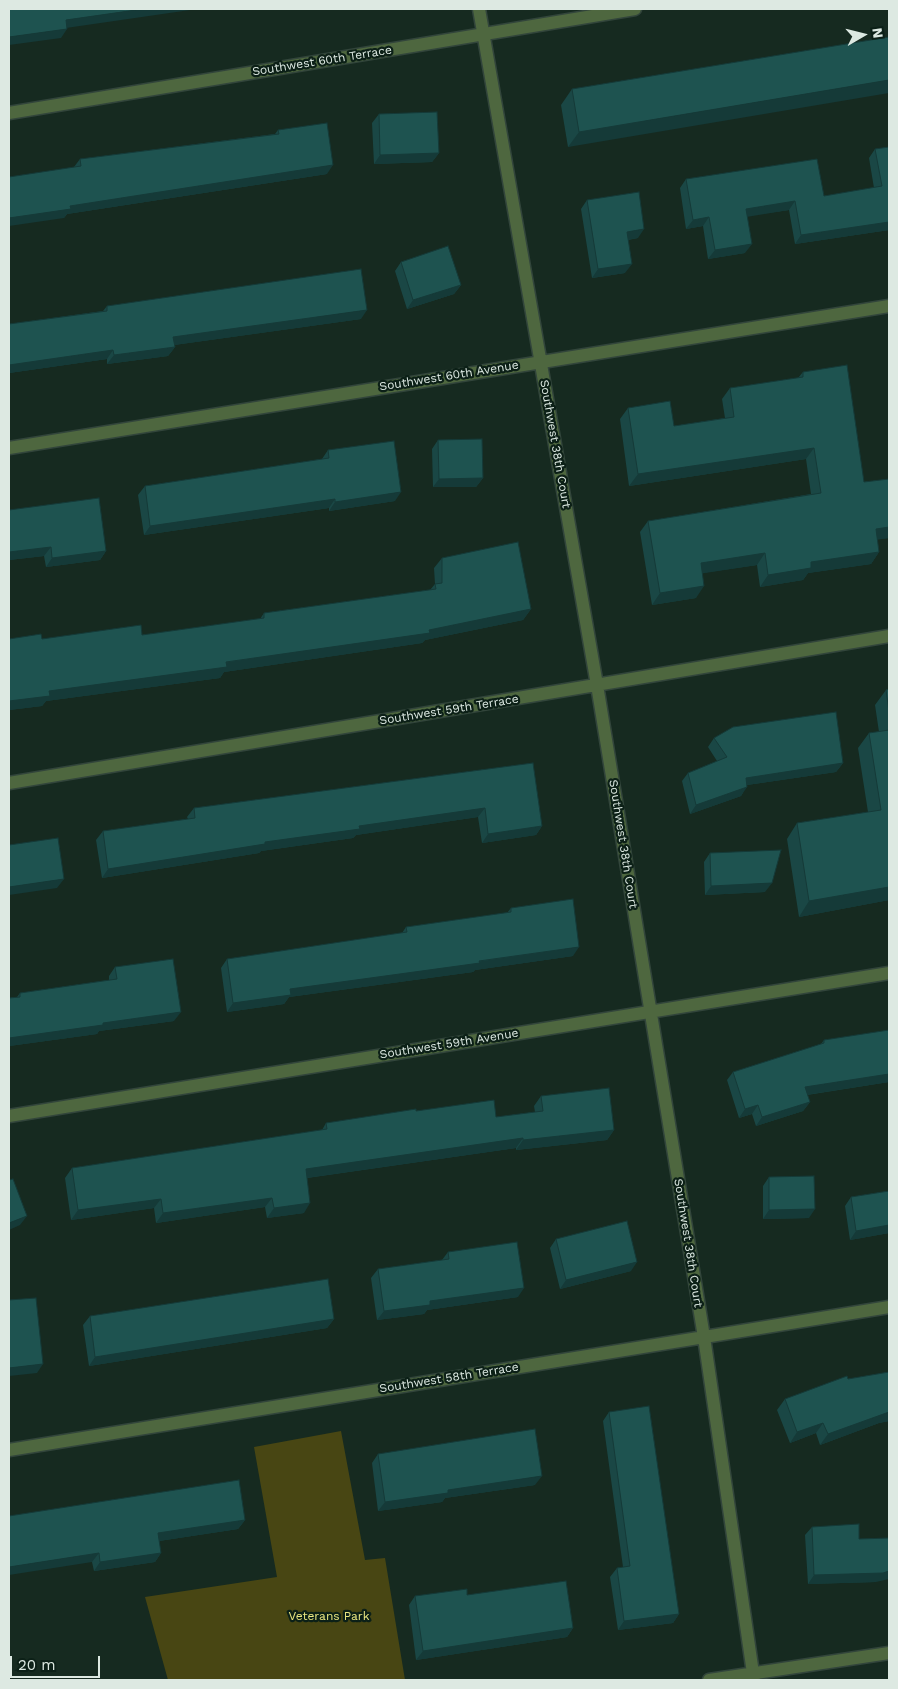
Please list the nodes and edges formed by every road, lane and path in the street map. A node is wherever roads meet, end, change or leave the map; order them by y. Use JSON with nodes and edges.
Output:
{"nodes":[{"id":1,"x":480,"y":9,"type":"edge"},
{"id":2,"x":635,"y":9,"type":"edge"},
{"id":3,"x":484,"y":34,"type":"junction"},
{"id":4,"x":9,"y":113,"type":"edge"},
{"id":5,"x":889,"y":306,"type":"edge"},
{"id":6,"x":540,"y":361,"type":"junction"},
{"id":7,"x":9,"y":448,"type":"edge"},
{"id":8,"x":889,"y":636,"type":"edge"},
{"id":9,"x":597,"y":685,"type":"junction"},
{"id":10,"x":9,"y":783,"type":"edge"},
{"id":11,"x":889,"y":973,"type":"edge"},
{"id":12,"x":650,"y":1010,"type":"junction"},
{"id":13,"x":9,"y":1116,"type":"edge"},
{"id":14,"x":889,"y":1307,"type":"edge"},
{"id":15,"x":704,"y":1337,"type":"junction"},
{"id":16,"x":9,"y":1450,"type":"edge"},
{"id":17,"x":889,"y":1653,"type":"edge"},
{"id":18,"x":753,"y":1677,"type":"edge"},
{"id":19,"x":709,"y":1680,"type":"edge"}],
"edges":[{"from":1,"to":3,"type":"street","name":"Southwest 38th Court"},
{"from":2,"to":3,"type":"street","name":"Southwest 60th Terrace"},
{"from":3,"to":4,"type":"street","name":"Southwest 60th Terrace"},
{"from":3,"to":6,"type":"street","name":"Southwest 38th Court"},
{"from":5,"to":6,"type":"street","name":"Southwest 60th Avenue"},
{"from":6,"to":7,"type":"street","name":"Southwest 60th Avenue"},
{"from":6,"to":9,"type":"street","name":"Southwest 38th Court"},
{"from":8,"to":9,"type":"street","name":"Southwest 59th Terrace"},
{"from":9,"to":10,"type":"street","name":"Southwest 59th Terrace"},
{"from":9,"to":12,"type":"street","name":"Southwest 38th Court"},
{"from":11,"to":12,"type":"street","name":"Southwest 59th Avenue"},
{"from":12,"to":13,"type":"street","name":"Southwest 59th Avenue"},
{"from":12,"to":15,"type":"street","name":"Southwest 38th Court"},
{"from":14,"to":15,"type":"street","name":"Southwest 58th Terrace"},
{"from":15,"to":16,"type":"street","name":"Southwest 58th Terrace"},
{"from":15,"to":18,"type":"street","name":"Southwest 38th Court"},
{"from":17,"to":18,"type":"street"},
{"from":18,"to":19,"type":"street"}]}
